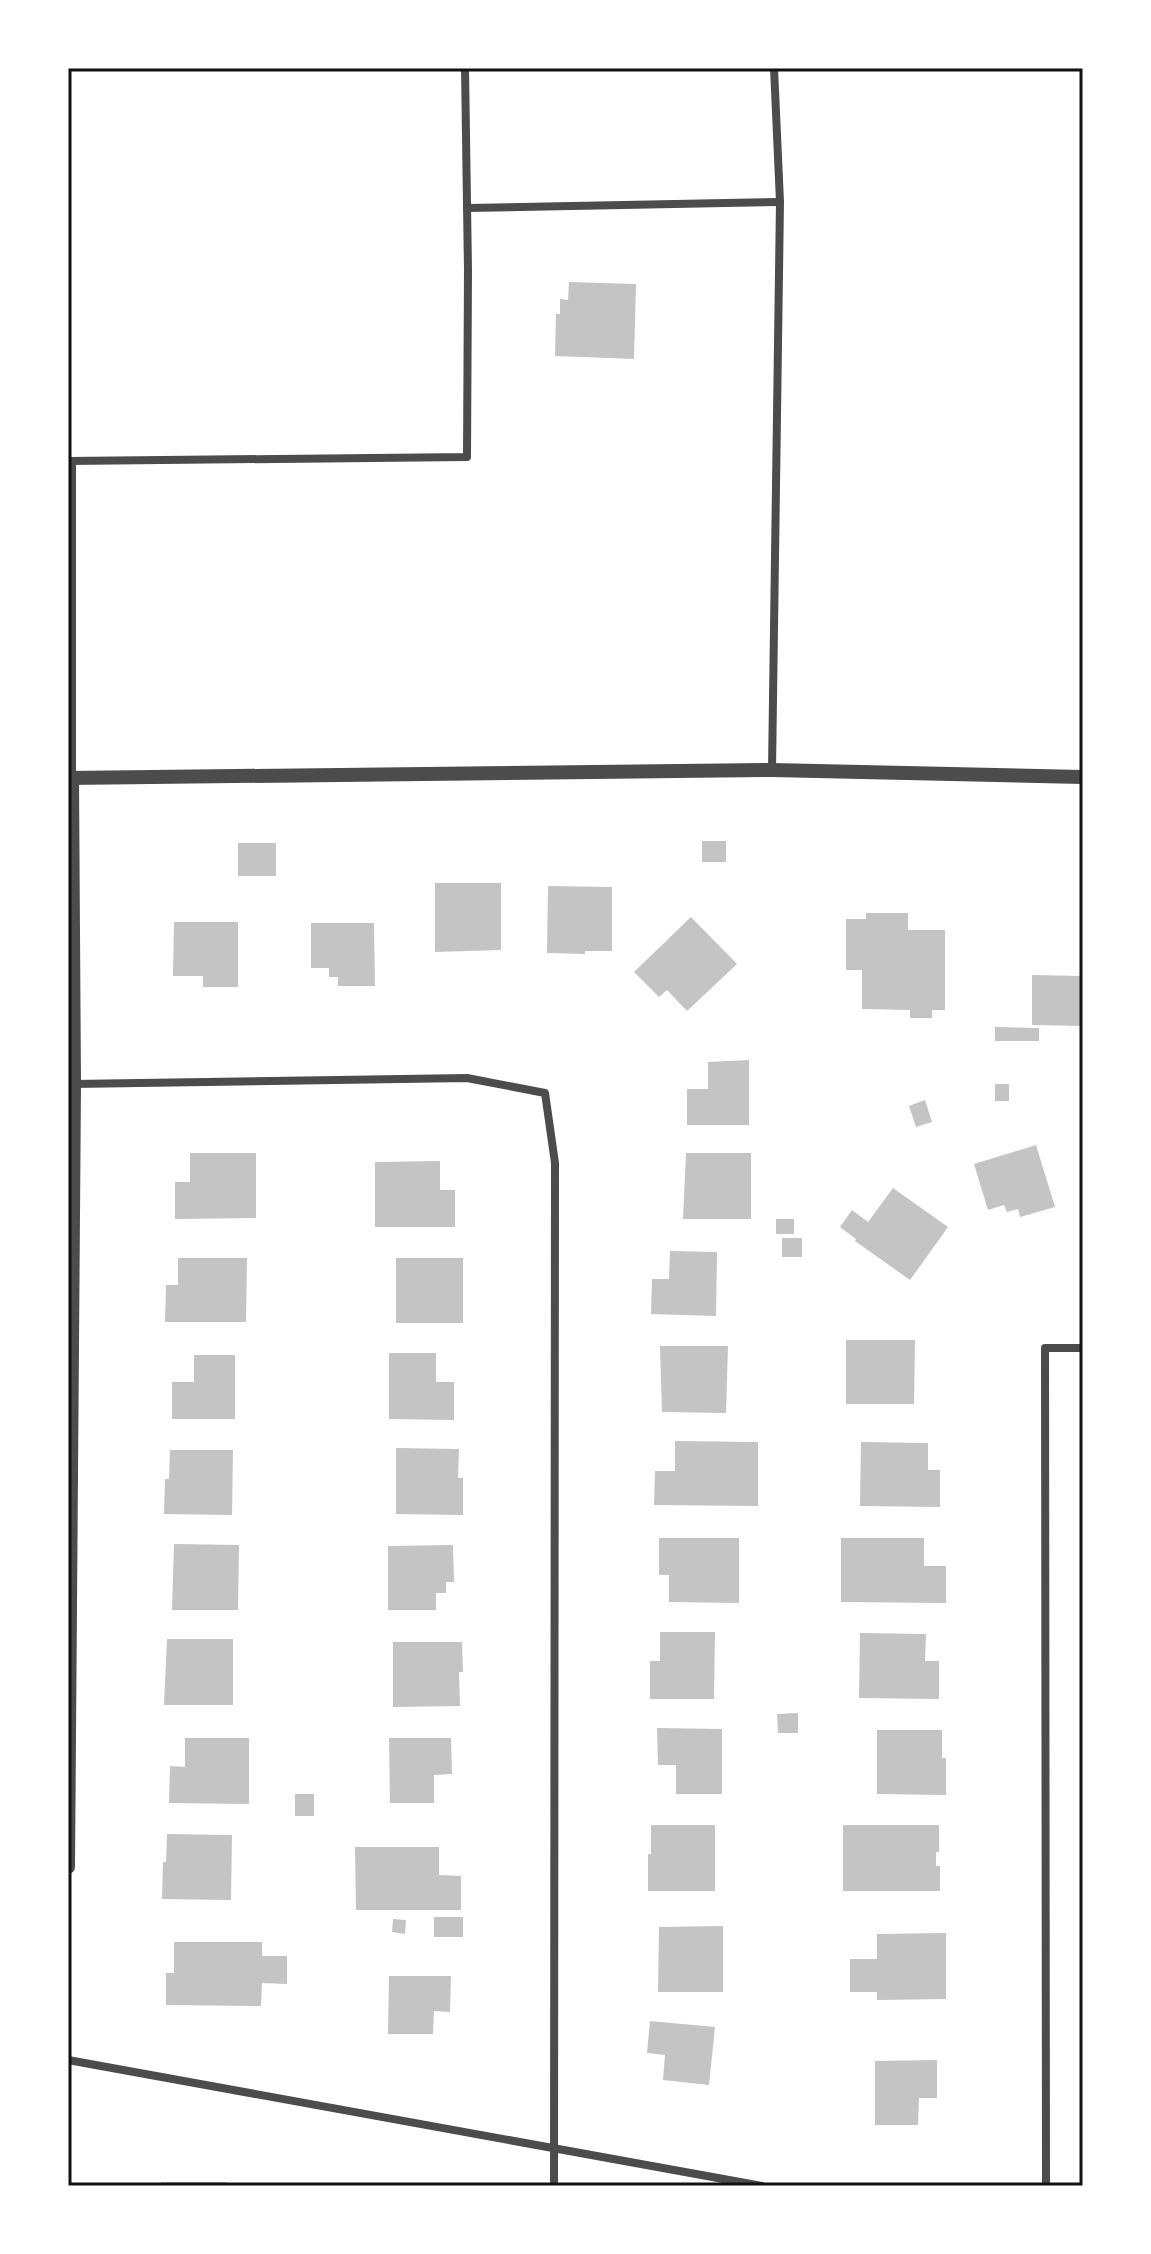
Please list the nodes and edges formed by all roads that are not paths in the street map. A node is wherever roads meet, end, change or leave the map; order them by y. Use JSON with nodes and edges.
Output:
{"nodes":[{"id":1,"x":465,"y":68,"type":"edge"},
{"id":2,"x":774,"y":68,"type":"edge"},
{"id":3,"x":780,"y":202,"type":"junction"},
{"id":4,"x":467,"y":208,"type":"junction"},
{"id":5,"x":70,"y":461,"type":"edge"},
{"id":6,"x":772,"y":770,"type":"junction"},
{"id":7,"x":1083,"y":777,"type":"edge"},
{"id":8,"x":70,"y":778,"type":"edge"},
{"id":9,"x":71,"y":1084,"type":"edge"},
{"id":10,"x":1083,"y":1348,"type":"edge"},
{"id":11,"x":68,"y":1867,"type":"edge"},
{"id":12,"x":68,"y":2060,"type":"edge"},
{"id":13,"x":554,"y":2148,"type":"junction"},
{"id":14,"x":554,"y":2186,"type":"edge"},
{"id":15,"x":762,"y":2186,"type":"edge"},
{"id":16,"x":1046,"y":2186,"type":"edge"}],
"edges":[{"from":1,"to":4,"type":"street"},
{"from":2,"to":3,"type":"street"},
{"from":3,"to":4,"type":"street"},
{"from":3,"to":6,"type":"street"},
{"from":4,"to":5,"type":"street"},
{"from":5,"to":8,"type":"street"},
{"from":6,"to":7,"type":"street"},
{"from":6,"to":8,"type":"street"},
{"from":8,"to":9,"type":"street"},
{"from":9,"to":11,"type":"street"},
{"from":9,"to":13,"type":"street"},
{"from":10,"to":16,"type":"street"},
{"from":12,"to":13,"type":"street"},
{"from":13,"to":14,"type":"street"},
{"from":13,"to":15,"type":"street"}]}
